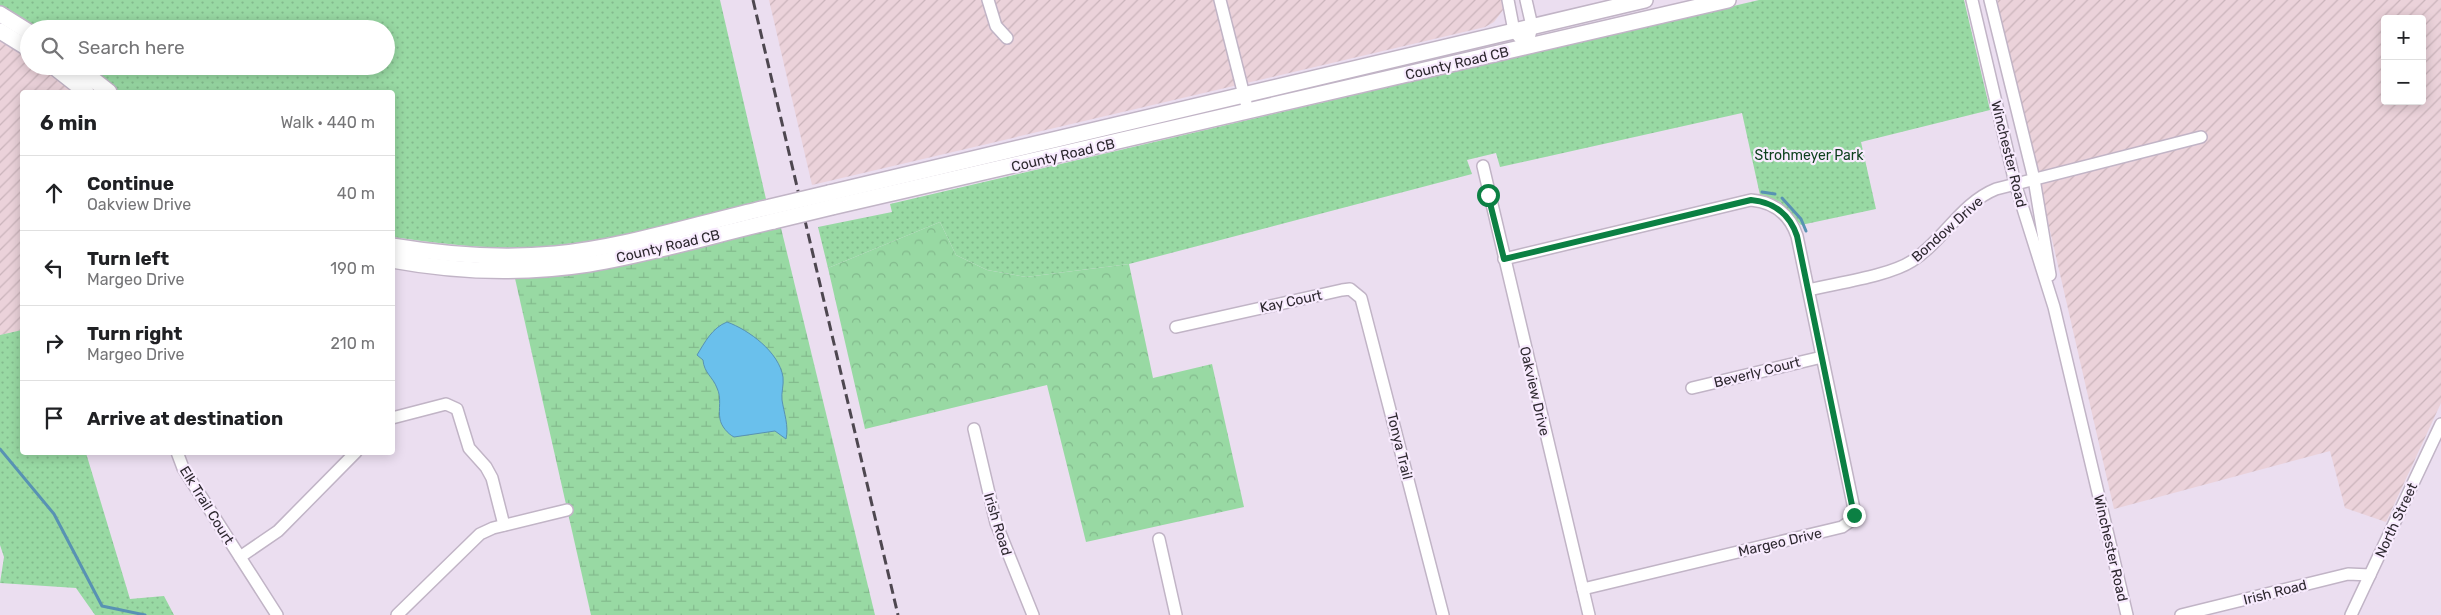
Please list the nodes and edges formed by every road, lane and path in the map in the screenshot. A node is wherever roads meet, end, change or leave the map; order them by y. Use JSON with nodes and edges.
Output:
{"nodes":[{"id":1,"x":988,"y":0,"type":"edge"},
{"id":2,"x":1220,"y":0,"type":"edge"},
{"id":3,"x":1508,"y":0,"type":"edge"},
{"id":4,"x":1526,"y":0,"type":"edge"},
{"id":5,"x":1645,"y":0,"type":"edge"},
{"id":6,"x":1728,"y":0,"type":"edge"},
{"id":7,"x":1972,"y":0,"type":"edge"},
{"id":8,"x":1990,"y":0,"type":"edge"},
{"id":9,"x":0,"y":14,"type":"edge"},
{"id":10,"x":20,"y":26,"type":"edge"},
{"id":11,"x":1532,"y":26,"type":"junction"},
{"id":12,"x":0,"y":30,"type":"edge"},
{"id":13,"x":1514,"y":31,"type":"junction"},
{"id":14,"x":1007,"y":38,"type":"dead end"},
{"id":15,"x":20,"y":43,"type":"edge"},
{"id":16,"x":1527,"y":47,"type":"junction"},
{"id":17,"x":64,"y":75,"type":"edge"},
{"id":18,"x":87,"y":75,"type":"edge"},
{"id":19,"x":83,"y":90,"type":"edge"},
{"id":20,"x":106,"y":90,"type":"edge"},
{"id":21,"x":1244,"y":94,"type":"junction"},
{"id":22,"x":1248,"y":111,"type":"junction"},
{"id":23,"x":2201,"y":138,"type":"dead end"},
{"id":24,"x":1483,"y":166,"type":"dead end"},
{"id":25,"x":2034,"y":179,"type":"junction"},
{"id":26,"x":2015,"y":183,"type":"junction"},
{"id":27,"x":831,"y":200,"type":"junction"},
{"id":28,"x":772,"y":214,"type":"junction"},
{"id":29,"x":395,"y":246,"type":"edge"},
{"id":30,"x":1504,"y":259,"type":"junction"},
{"id":31,"x":395,"y":260,"type":"edge"},
{"id":32,"x":1342,"y":290,"type":"joint"},
{"id":33,"x":1809,"y":290,"type":"junction"},
{"id":34,"x":2054,"y":307,"type":"junction"},
{"id":35,"x":1176,"y":327,"type":"dead end"},
{"id":36,"x":1822,"y":357,"type":"junction"},
{"id":37,"x":1692,"y":388,"type":"dead end"},
{"id":38,"x":395,"y":417,"type":"edge"},
{"id":39,"x":2441,"y":424,"type":"edge"},
{"id":40,"x":974,"y":429,"type":"dead end"},
{"id":41,"x":178,"y":455,"type":"edge"},
{"id":42,"x":353,"y":455,"type":"edge"},
{"id":43,"x":566,"y":510,"type":"dead end"},
{"id":44,"x":504,"y":525,"type":"junction"},
{"id":45,"x":1159,"y":539,"type":"dead end"},
{"id":46,"x":240,"y":557,"type":"junction"},
{"id":47,"x":2370,"y":575,"type":"junction"},
{"id":48,"x":1583,"y":589,"type":"junction"},
{"id":49,"x":277,"y":615,"type":"edge"},
{"id":50,"x":397,"y":615,"type":"edge"},
{"id":51,"x":1033,"y":615,"type":"edge"},
{"id":52,"x":1176,"y":615,"type":"edge"},
{"id":53,"x":1444,"y":615,"type":"edge"},
{"id":54,"x":1589,"y":615,"type":"edge"},
{"id":55,"x":2127,"y":615,"type":"edge"},
{"id":56,"x":2181,"y":615,"type":"edge"},
{"id":57,"x":2351,"y":615,"type":"edge"}],
"edges":[{"from":1,"to":14,"type":"street"},
{"from":2,"to":21,"type":"street"},
{"from":3,"to":13,"type":"street"},
{"from":4,"to":11,"type":"street"},
{"from":5,"to":11,"type":"main road","name":"County Road CB"},
{"from":6,"to":16,"type":"main road","name":"County Road CB"},
{"from":7,"to":26,"type":"street","name":"Winchester Road"},
{"from":8,"to":25,"type":"street","name":"Winchester Road"},
{"from":9,"to":10,"type":"main road"},
{"from":11,"to":13,"type":"main road","name":"County Road CB"},
{"from":11,"to":16,"type":"street"},
{"from":12,"to":15,"type":"main road"},
{"from":13,"to":16,"type":"street"},
{"from":13,"to":21,"type":"main road","name":"County Road CB"},
{"from":16,"to":22,"type":"main road","name":"County Road CB"},
{"from":17,"to":19,"type":"main road"},
{"from":18,"to":20,"type":"main road"},
{"from":21,"to":22,"type":"street"},
{"from":21,"to":27,"type":"main road","name":"County Road CB"},
{"from":22,"to":27,"type":"main road","name":"County Road CB"},
{"from":23,"to":25,"type":"street","name":"Bondow Drive"},
{"from":24,"to":30,"type":"street","name":"Oakview Drive"},
{"from":25,"to":26,"type":"street","name":"Bondow Drive"},
{"from":25,"to":34,"type":"street","name":"Winchester Road"},
{"from":26,"to":33,"type":"street","name":"Bondow Drive"},
{"from":26,"to":34,"type":"street","name":"Winchester Road"},
{"from":27,"to":28,"type":"main road","name":"County Road CB","bridge":true},
{"from":28,"to":29,"type":"main road","name":"County Road CB"},
{"from":28,"to":31,"type":"main road","name":"County Road CB"},
{"from":30,"to":33,"type":"street","name":"Margeo Drive"},
{"from":30,"to":48,"type":"street","name":"Oakview Drive"},
{"from":32,"to":35,"type":"street","name":"Kay Court"},
{"from":32,"to":53,"type":"street","name":"Tonya Trail"},
{"from":33,"to":36,"type":"street","name":"Margeo Drive"},
{"from":34,"to":55,"type":"street","name":"Winchester Road"},
{"from":36,"to":37,"type":"street","name":"Beverly Court"},
{"from":36,"to":48,"type":"street","name":"Margeo Drive"},
{"from":38,"to":44,"type":"street"},
{"from":39,"to":47,"type":"street","name":"North Street"},
{"from":40,"to":51,"type":"street","name":"Irish Road"},
{"from":41,"to":46,"type":"street","name":"Elk Trail Court"},
{"from":42,"to":46,"type":"street"},
{"from":43,"to":44,"type":"street"},
{"from":44,"to":50,"type":"street"},
{"from":45,"to":52,"type":"street"},
{"from":46,"to":49,"type":"street","name":"Elk Trail Court"},
{"from":47,"to":56,"type":"street","name":"Irish Road"},
{"from":47,"to":57,"type":"street","name":"North Street"},
{"from":48,"to":54,"type":"street","name":"Oakview Drive"}]}
